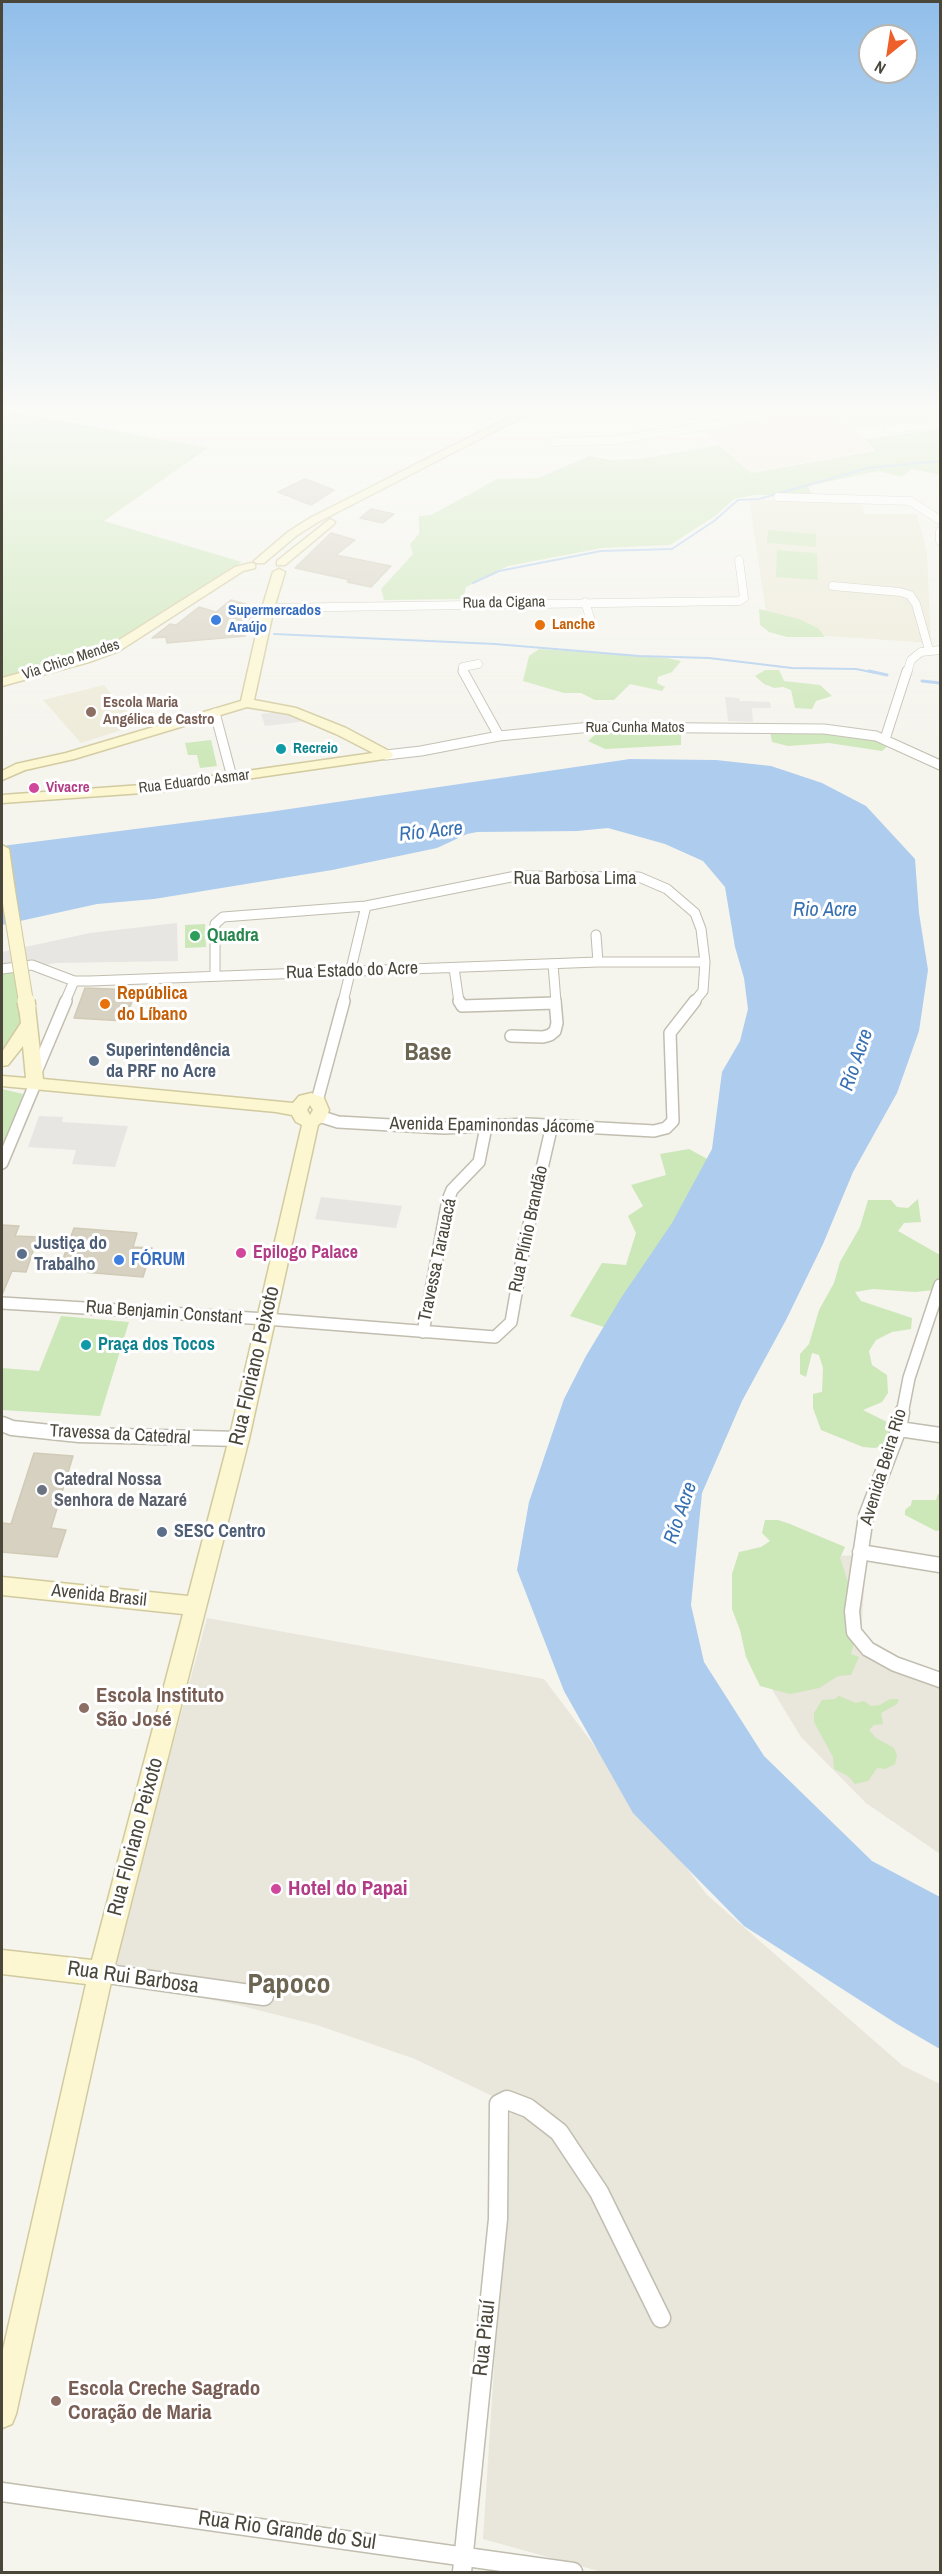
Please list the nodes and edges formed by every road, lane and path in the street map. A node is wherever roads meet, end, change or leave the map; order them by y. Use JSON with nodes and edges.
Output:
{"nodes":[{"id":1,"x":301,"y":529,"type":"edge"},
{"id":2,"x":321,"y":529,"type":"edge"},
{"id":3,"x":940,"y":531,"type":"edge"},
{"id":4,"x":292,"y":534,"type":"junction"},
{"id":5,"x":940,"y":541,"type":"edge"},
{"id":6,"x":739,"y":560,"type":"dead end"},
{"id":7,"x":280,"y":568,"type":"junction"},
{"id":8,"x":235,"y":572,"type":"junction"},
{"id":9,"x":259,"y":572,"type":"junction"},
{"id":10,"x":833,"y":586,"type":"dead end"},
{"id":11,"x":272,"y":594,"type":"junction"},
{"id":12,"x":585,"y":602,"type":"junction"},
{"id":13,"x":268,"y":608,"type":"junction"},
{"id":14,"x":591,"y":621,"type":"dead end"},
{"id":15,"x":929,"y":650,"type":"junction"},
{"id":16,"x":940,"y":650,"type":"edge"},
{"id":17,"x":478,"y":664,"type":"dead end"},
{"id":18,"x":2,"y":682,"type":"edge"},
{"id":19,"x":247,"y":703,"type":"junction"},
{"id":20,"x":285,"y":709,"type":"junction"},
{"id":21,"x":220,"y":712,"type":"junction"},
{"id":22,"x":499,"y":736,"type":"junction"},
{"id":23,"x":885,"y":740,"type":"junction"},
{"id":24,"x":386,"y":755,"type":"junction"},
{"id":25,"x":940,"y":765,"type":"edge"},
{"id":26,"x":2,"y":776,"type":"edge"},
{"id":27,"x":232,"y":777,"type":"junction"},
{"id":28,"x":2,"y":799,"type":"edge"},
{"id":29,"x":2,"y":849,"type":"edge"},
{"id":30,"x":366,"y":906,"type":"junction"},
{"id":31,"x":596,"y":935,"type":"dead end"},
{"id":32,"x":598,"y":962,"type":"junction"},
{"id":33,"x":705,"y":962,"type":"junction"},
{"id":34,"x":553,"y":964,"type":"junction"},
{"id":35,"x":454,"y":968,"type":"junction"},
{"id":36,"x":2,"y":969,"type":"edge"},
{"id":37,"x":352,"y":970,"type":"junction"},
{"id":38,"x":215,"y":976,"type":"junction"},
{"id":39,"x":74,"y":981,"type":"junction"},
{"id":40,"x":555,"y":1003,"type":"junction"},
{"id":41,"x":27,"y":1026,"type":"junction"},
{"id":42,"x":511,"y":1036,"type":"dead end"},
{"id":43,"x":2,"y":1061,"type":"edge"},
{"id":44,"x":36,"y":1078,"type":"junction"},
{"id":45,"x":2,"y":1081,"type":"edge"},
{"id":46,"x":310,"y":1109,"type":"junction"},
{"id":47,"x":552,"y":1125,"type":"junction"},
{"id":48,"x":486,"y":1127,"type":"junction"},
{"id":49,"x":666,"y":1128,"type":"joint"},
{"id":50,"x":2,"y":1163,"type":"edge"},
{"id":51,"x":940,"y":1285,"type":"edge"},
{"id":52,"x":2,"y":1303,"type":"edge"},
{"id":53,"x":266,"y":1319,"type":"junction"},
{"id":54,"x":934,"y":1322,"type":"edge"},
{"id":55,"x":423,"y":1332,"type":"junction"},
{"id":56,"x":504,"y":1332,"type":"joint"},
{"id":57,"x":2,"y":1424,"type":"edge"},
{"id":58,"x":899,"y":1428,"type":"junction"},
{"id":59,"x":940,"y":1435,"type":"edge"},
{"id":60,"x":239,"y":1439,"type":"junction"},
{"id":61,"x":860,"y":1552,"type":"junction"},
{"id":62,"x":940,"y":1565,"type":"edge"},
{"id":63,"x":2,"y":1586,"type":"edge"},
{"id":64,"x":197,"y":1606,"type":"junction"},
{"id":65,"x":940,"y":1680,"type":"edge"},
{"id":66,"x":2,"y":1962,"type":"edge"},
{"id":67,"x":101,"y":1973,"type":"junction"},
{"id":68,"x":264,"y":1996,"type":"dead end"},
{"id":69,"x":660,"y":2318,"type":"dead end"},
{"id":70,"x":2,"y":2414,"type":"edge"},
{"id":71,"x":2,"y":2492,"type":"edge"},
{"id":72,"x":462,"y":2564,"type":"edge"},
{"id":73,"x":573,"y":2572,"type":"edge"}],
"edges":[{"from":1,"to":4,"type":"main road"},
{"from":2,"to":7,"type":"main road"},
{"from":3,"to":5,"type":"street"},
{"from":4,"to":8,"type":"main road"},
{"from":4,"to":9,"type":"main road"},
{"from":6,"to":12,"type":"street","name":"Rua da Cigana"},
{"from":7,"to":9,"type":"main road","name":"Via Chico Mendes"},
{"from":7,"to":11,"type":"main road"},
{"from":8,"to":9,"type":"main road","name":"Via Chico Mendes"},
{"from":8,"to":18,"type":"main road","name":"Via Chico Mendes"},
{"from":9,"to":11,"type":"main road"},
{"from":10,"to":15,"type":"street"},
{"from":11,"to":13,"type":"main road"},
{"from":12,"to":13,"type":"street","name":"Rua da Cigana"},
{"from":12,"to":14,"type":"street"},
{"from":13,"to":19,"type":"main road"},
{"from":15,"to":16,"type":"street"},
{"from":15,"to":23,"type":"street"},
{"from":17,"to":22,"type":"street"},
{"from":19,"to":20,"type":"main road"},
{"from":19,"to":21,"type":"main road"},
{"from":20,"to":21,"type":"main road"},
{"from":20,"to":24,"type":"main road"},
{"from":21,"to":26,"type":"main road"},
{"from":21,"to":27,"type":"street"},
{"from":22,"to":23,"type":"street","name":"Rua Cunha Matos"},
{"from":22,"to":24,"type":"street","name":"Rua Cunha Matos"},
{"from":23,"to":25,"type":"street","name":"Rua Cunha Matos"},
{"from":24,"to":27,"type":"main road","name":"Rua Eduardo Asmar"},
{"from":27,"to":28,"type":"main road","name":"Rua Eduardo Asmar"},
{"from":29,"to":41,"type":"main road","bridge":true},
{"from":30,"to":33,"type":"street","name":"Rua Barbosa Lima"},
{"from":30,"to":37,"type":"street","name":"Rua Floriano Peixoto"},
{"from":30,"to":38,"type":"street","name":"Rua Barbosa Lima"},
{"from":31,"to":32,"type":"street"},
{"from":32,"to":33,"type":"street","name":"Rua Estado do Acre"},
{"from":32,"to":34,"type":"street","name":"Rua Estado do Acre"},
{"from":33,"to":49,"type":"street","name":"Rua Barbosa Lima"},
{"from":34,"to":35,"type":"street","name":"Rua Estado do Acre"},
{"from":34,"to":40,"type":"street"},
{"from":35,"to":37,"type":"street","name":"Rua Estado do Acre"},
{"from":35,"to":40,"type":"street"},
{"from":36,"to":39,"type":"street","name":"Rua Estado do Acre"},
{"from":37,"to":38,"type":"street","name":"Rua Estado do Acre"},
{"from":37,"to":46,"type":"street","name":"Rua Floriano Peixoto"},
{"from":38,"to":39,"type":"street","name":"Rua Estado do Acre"},
{"from":39,"to":44,"type":"street"},
{"from":40,"to":42,"type":"street"},
{"from":41,"to":43,"type":"main road"},
{"from":41,"to":44,"type":"main road"},
{"from":44,"to":45,"type":"main road","name":"Avenida Epaminondas Jácome"},
{"from":44,"to":46,"type":"main road","name":"Avenida Epaminondas Jácome"},
{"from":44,"to":50,"type":"street"},
{"from":46,"to":48,"type":"street","name":"Avenida Epaminondas Jácome"},
{"from":46,"to":53,"type":"main road","name":"Rua Floriano Peixoto"},
{"from":47,"to":48,"type":"street","name":"Avenida Epaminondas Jácome"},
{"from":47,"to":49,"type":"street","name":"Avenida Epaminondas Jácome"},
{"from":47,"to":56,"type":"street","name":"Rua Plínio Brandão"},
{"from":48,"to":55,"type":"street","name":"Travessa Tarauacá"},
{"from":51,"to":54,"type":"street","name":"Avenida Beira Rio"},
{"from":52,"to":53,"type":"street","name":"Rua Benjamin Constant"},
{"from":53,"to":55,"type":"street","name":"Rua Benjamin Constant"},
{"from":53,"to":60,"type":"main road","name":"Rua Floriano Peixoto"},
{"from":54,"to":58,"type":"street","name":"Avenida Beira Rio"},
{"from":55,"to":56,"type":"street","name":"Rua Benjamin Constant"},
{"from":57,"to":60,"type":"street","name":"Travessa da Catedral"},
{"from":58,"to":59,"type":"street"},
{"from":58,"to":61,"type":"street","name":"Avenida Beira Rio"},
{"from":60,"to":64,"type":"main road","name":"Rua Floriano Peixoto"},
{"from":61,"to":62,"type":"street"},
{"from":61,"to":65,"type":"street","name":"Avenida Beira Rio"},
{"from":63,"to":64,"type":"main road","name":"Avenida Brasil"},
{"from":64,"to":67,"type":"main road","name":"Rua Floriano Peixoto"},
{"from":66,"to":67,"type":"main road","name":"Rua Rui Barbosa"},
{"from":67,"to":68,"type":"street","name":"Rua Rui Barbosa"},
{"from":67,"to":70,"type":"main road","name":"Rua Floriano Peixoto"},
{"from":69,"to":72,"type":"street","name":"Rua Piauí"},
{"from":71,"to":72,"type":"street","name":"Rua Rio Grande do Sul"},
{"from":72,"to":73,"type":"street","name":"Rua Rio Grande do Sul"}]}
